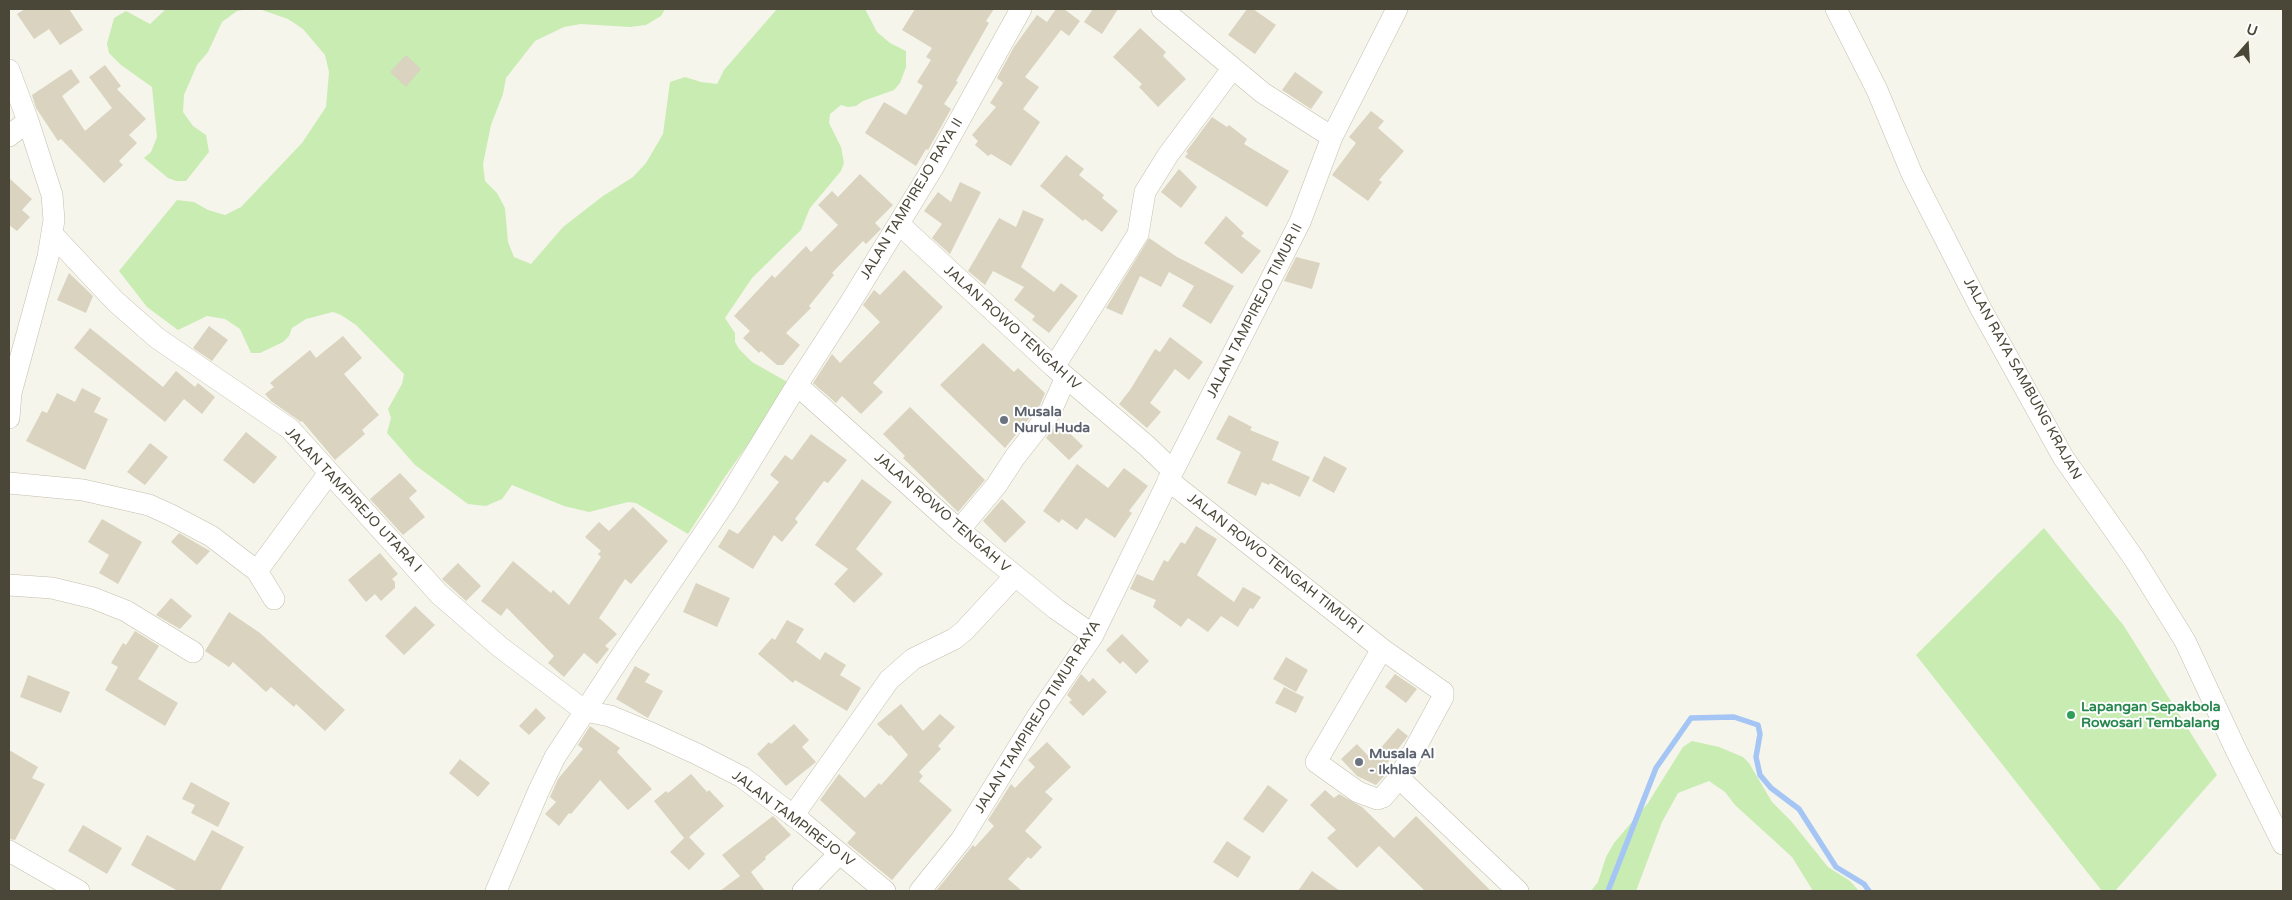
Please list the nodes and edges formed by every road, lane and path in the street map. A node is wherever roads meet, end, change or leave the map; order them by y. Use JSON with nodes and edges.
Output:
{"nodes":[{"id":1,"x":1021,"y":9,"type":"edge"},
{"id":2,"x":1162,"y":9,"type":"edge"},
{"id":3,"x":1397,"y":9,"type":"edge"},
{"id":4,"x":1836,"y":9,"type":"edge"},
{"id":5,"x":1232,"y":69,"type":"junction"},
{"id":6,"x":9,"y":70,"type":"edge"},
{"id":7,"x":28,"y":121,"type":"junction"},
{"id":8,"x":9,"y":136,"type":"edge"},
{"id":9,"x":1332,"y":136,"type":"junction"},
{"id":10,"x":899,"y":224,"type":"junction"},
{"id":11,"x":52,"y":234,"type":"junction"},
{"id":12,"x":1060,"y":372,"type":"junction"},
{"id":13,"x":797,"y":385,"type":"junction"},
{"id":14,"x":10,"y":393,"type":"edge"},
{"id":15,"x":9,"y":418,"type":"edge"},
{"id":16,"x":329,"y":473,"type":"junction"},
{"id":17,"x":1170,"y":476,"type":"junction"},
{"id":18,"x":9,"y":483,"type":"edge"},
{"id":19,"x":959,"y":530,"type":"junction"},
{"id":20,"x":257,"y":571,"type":"junction"},
{"id":21,"x":1016,"y":576,"type":"junction"},
{"id":22,"x":9,"y":585,"type":"edge"},
{"id":23,"x":274,"y":599,"type":"dead end"},
{"id":24,"x":1093,"y":635,"type":"junction"},
{"id":25,"x":1382,"y":648,"type":"junction"},
{"id":26,"x":193,"y":652,"type":"dead end"},
{"id":27,"x":585,"y":711,"type":"junction"},
{"id":28,"x":1399,"y":778,"type":"junction"},
{"id":29,"x":793,"y":816,"type":"junction"},
{"id":30,"x":2283,"y":844,"type":"edge"},
{"id":31,"x":9,"y":851,"type":"edge"},
{"id":32,"x":839,"y":854,"type":"junction"},
{"id":33,"x":79,"y":891,"type":"edge"},
{"id":34,"x":496,"y":891,"type":"edge"},
{"id":35,"x":803,"y":891,"type":"edge"},
{"id":36,"x":885,"y":891,"type":"edge"},
{"id":37,"x":920,"y":891,"type":"edge"},
{"id":38,"x":1518,"y":891,"type":"edge"}],
"edges":[{"from":1,"to":10,"type":"street","name":"JALAN TAMPIREJO RAYA II"},
{"from":2,"to":5,"type":"street"},
{"from":3,"to":9,"type":"street","name":"JALAN TAMPIREJO TIMUR II"},
{"from":4,"to":30,"type":"street","name":"JALAN RAYA SAMBUNG KRAJAN"},
{"from":5,"to":9,"type":"street"},
{"from":5,"to":12,"type":"street"},
{"from":6,"to":7,"type":"street"},
{"from":7,"to":8,"type":"street"},
{"from":7,"to":11,"type":"street"},
{"from":9,"to":17,"type":"street","name":"JALAN TAMPIREJO TIMUR II"},
{"from":10,"to":12,"type":"street","name":"JALAN ROWO TENGAH IV"},
{"from":10,"to":13,"type":"street","name":"JALAN TAMPIREJO RAYA II"},
{"from":11,"to":14,"type":"street"},
{"from":11,"to":16,"type":"street","name":"JALAN TAMPIREJO UTARA I"},
{"from":12,"to":17,"type":"street","name":"JALAN ROWO TENGAH IV"},
{"from":12,"to":19,"type":"street"},
{"from":13,"to":19,"type":"street","name":"JALAN ROWO TENGAH V"},
{"from":13,"to":27,"type":"street","name":"JALAN TAMPIREJO RAYA II"},
{"from":14,"to":15,"type":"street"},
{"from":16,"to":20,"type":"street"},
{"from":16,"to":27,"type":"street","name":"JALAN TAMPIREJO UTARA I"},
{"from":17,"to":24,"type":"street","name":"JALAN TAMPIREJO TIMUR RAYA"},
{"from":17,"to":25,"type":"street","name":"JALAN ROWO TENGAH TIMUR I"},
{"from":18,"to":20,"type":"street"},
{"from":19,"to":21,"type":"street","name":"JALAN ROWO TENGAH V"},
{"from":20,"to":23,"type":"street"},
{"from":21,"to":24,"type":"street","name":"JALAN ROWO TENGAH V"},
{"from":21,"to":29,"type":"street"},
{"from":22,"to":26,"type":"street"},
{"from":24,"to":37,"type":"street","name":"JALAN TAMPIREJO TIMUR RAYA"},
{"from":25,"to":28,"type":"street","name":"JALAN ROWO TENGAH TIMUR I"},
{"from":25,"to":28,"type":"street","name":"JALAN ROWO TENGAH TIMUR I"},
{"from":27,"to":29,"type":"street","name":"JALAN TAMPIREJO IV"},
{"from":27,"to":34,"type":"street","name":"JALAN TAMPIREJO RAYA II"},
{"from":28,"to":38,"type":"street"},
{"from":29,"to":32,"type":"street","name":"JALAN TAMPIREJO IV"},
{"from":31,"to":33,"type":"street"},
{"from":32,"to":35,"type":"street"},
{"from":32,"to":36,"type":"street","name":"JALAN TAMPIREJO IV"}]}
